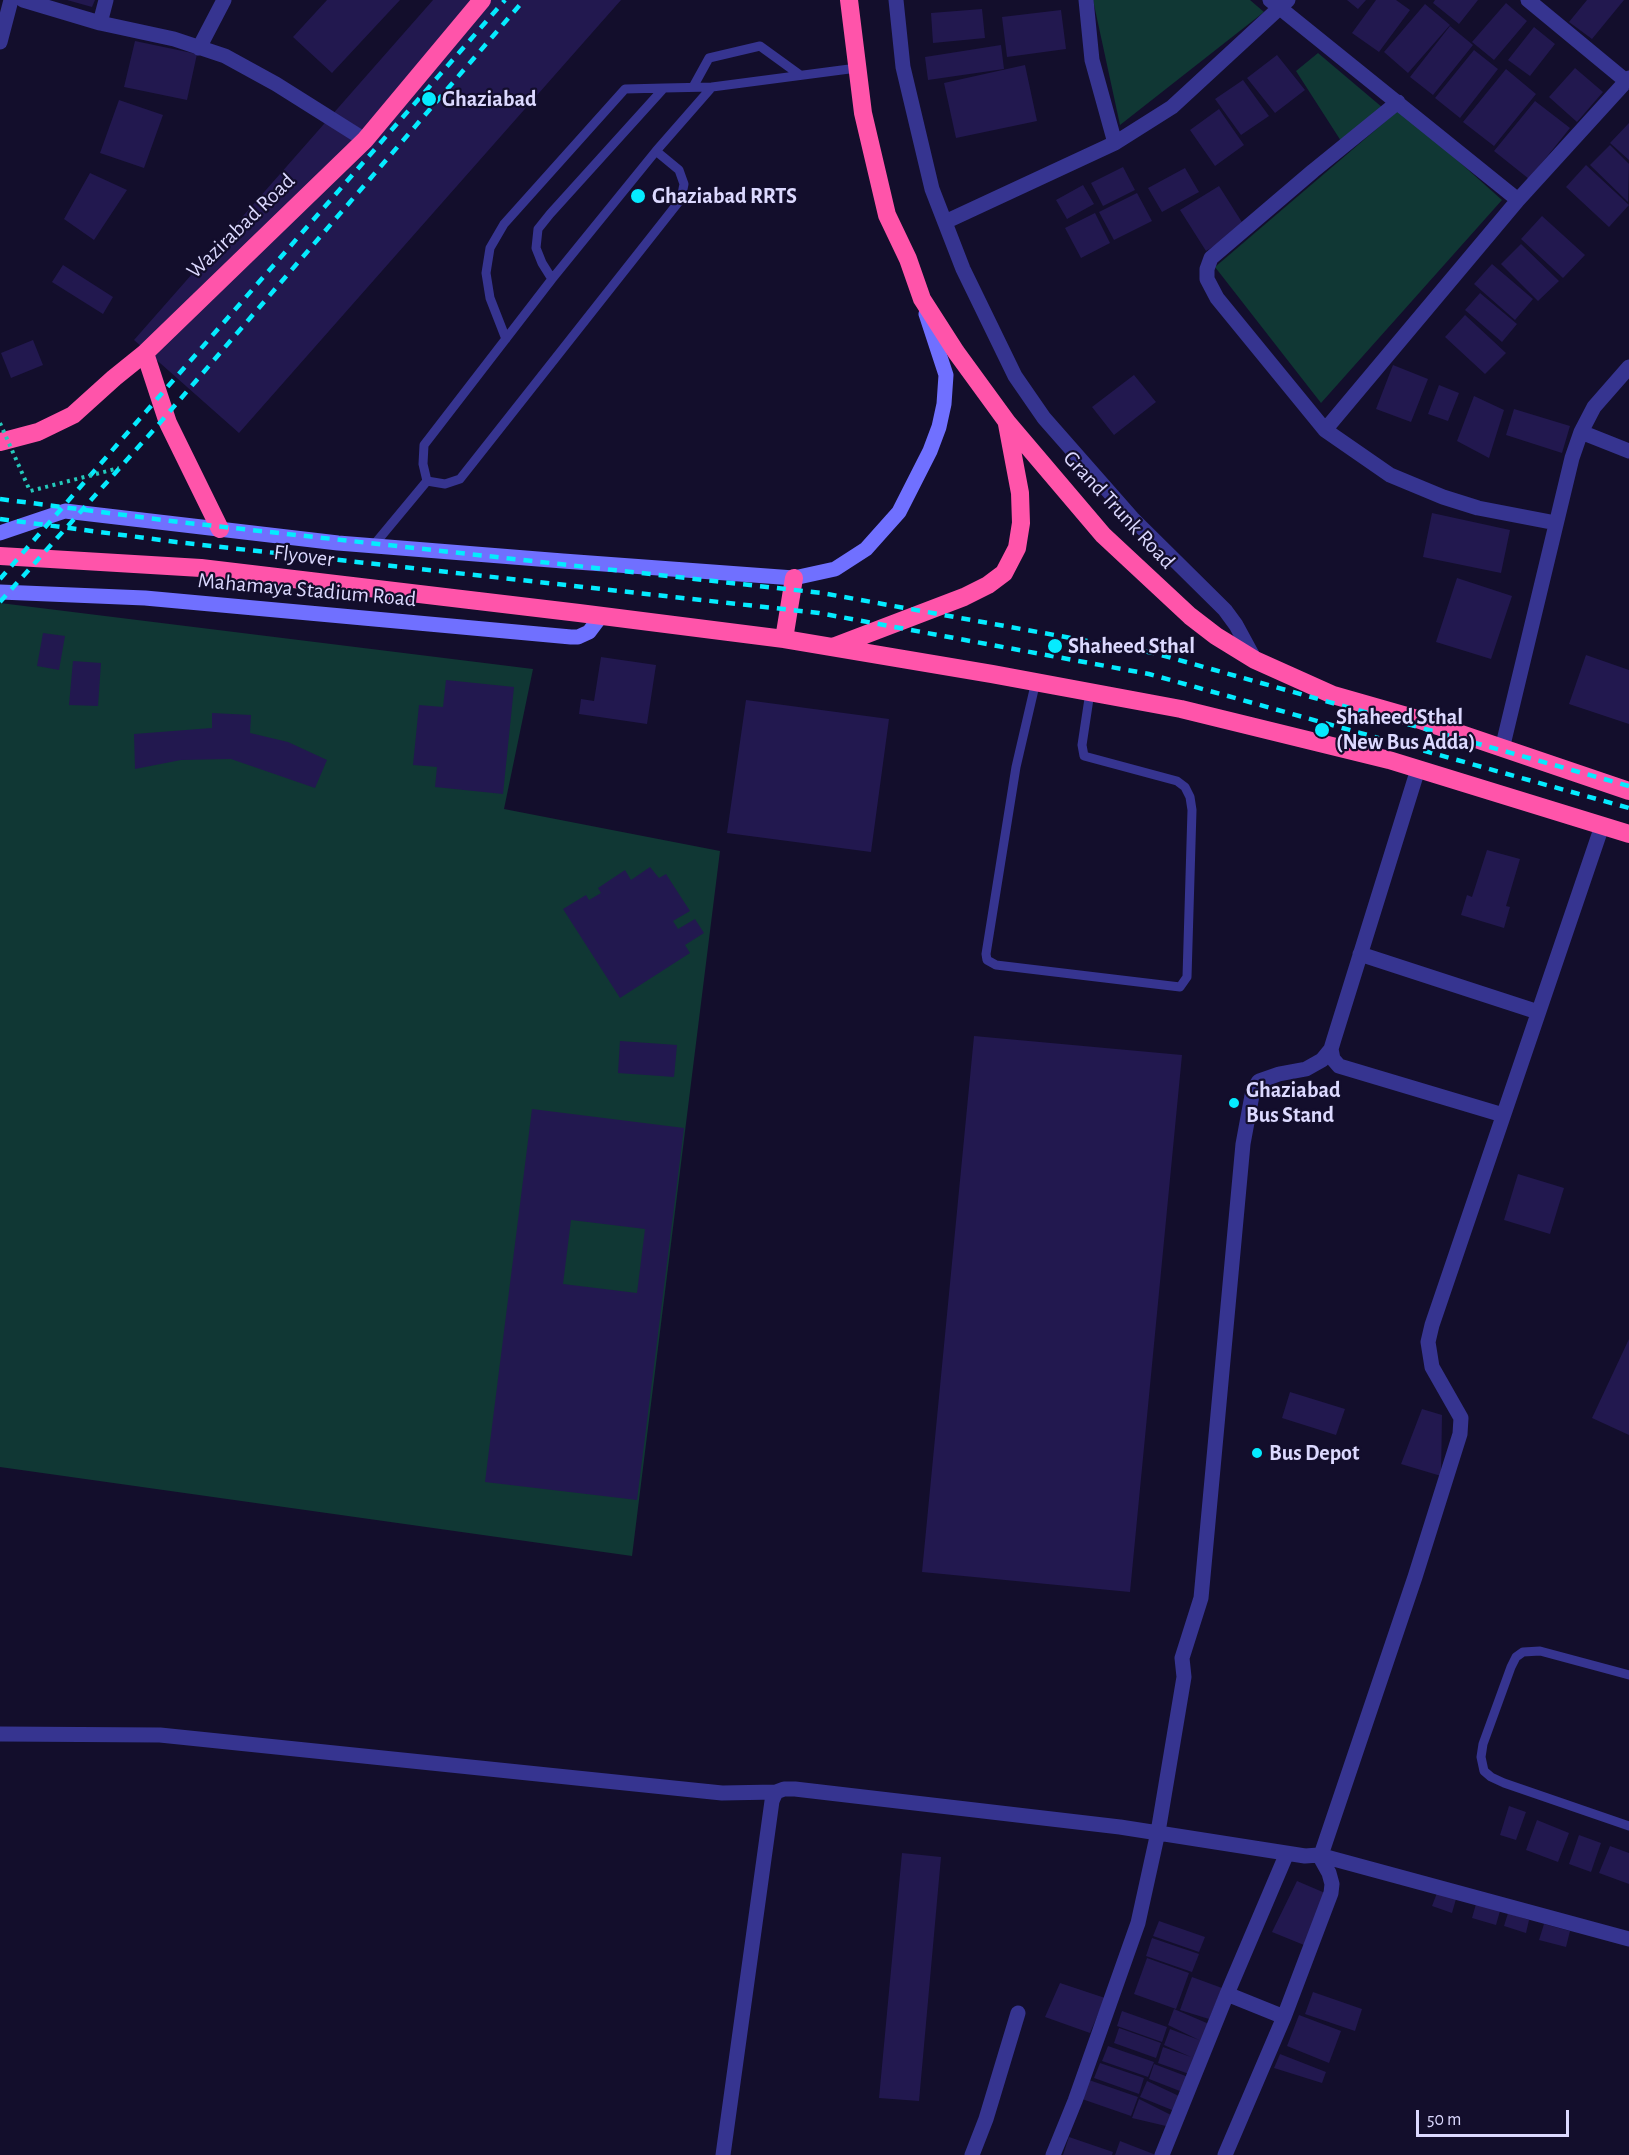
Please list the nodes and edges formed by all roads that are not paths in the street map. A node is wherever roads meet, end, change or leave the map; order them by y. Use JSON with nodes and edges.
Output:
{"nodes":[{"id":1,"x":11,"y":0,"type":"edge"},
{"id":2,"x":23,"y":0,"type":"edge"},
{"id":3,"x":106,"y":0,"type":"edge"},
{"id":4,"x":224,"y":0,"type":"edge"},
{"id":5,"x":482,"y":0,"type":"edge"},
{"id":6,"x":849,"y":0,"type":"edge"},
{"id":7,"x":896,"y":0,"type":"edge"},
{"id":8,"x":1086,"y":0,"type":"edge"},
{"id":9,"x":1528,"y":0,"type":"edge"},
{"id":10,"x":1279,"y":3,"type":"edge"},
{"id":11,"x":100,"y":23,"type":"junction"},
{"id":12,"x":0,"y":42,"type":"edge"},
{"id":13,"x":200,"y":48,"type":"junction"},
{"id":14,"x":857,"y":68,"type":"junction"},
{"id":15,"x":800,"y":75,"type":"junction"},
{"id":16,"x":1628,"y":79,"type":"edge"},
{"id":17,"x":693,"y":87,"type":"junction"},
{"id":18,"x":712,"y":87,"type":"junction"},
{"id":19,"x":664,"y":88,"type":"junction"},
{"id":20,"x":1398,"y":102,"type":"junction"},
{"id":21,"x":365,"y":140,"type":"junction"},
{"id":22,"x":1115,"y":143,"type":"junction"},
{"id":23,"x":656,"y":151,"type":"junction"},
{"id":24,"x":1518,"y":200,"type":"junction"},
{"id":25,"x":945,"y":222,"type":"junction"},
{"id":26,"x":552,"y":279,"type":"junction"},
{"id":27,"x":922,"y":300,"type":"junction"},
{"id":28,"x":506,"y":339,"type":"junction"},
{"id":29,"x":145,"y":353,"type":"junction"},
{"id":30,"x":1629,"y":367,"type":"edge"},
{"id":31,"x":1007,"y":422,"type":"junction"},
{"id":32,"x":1325,"y":430,"type":"junction"},
{"id":33,"x":1581,"y":432,"type":"junction"},
{"id":34,"x":0,"y":442,"type":"edge"},
{"id":35,"x":1629,"y":451,"type":"edge"},
{"id":36,"x":427,"y":481,"type":"junction"},
{"id":37,"x":1556,"y":523,"type":"junction"},
{"id":38,"x":220,"y":529,"type":"junction"},
{"id":39,"x":0,"y":533,"type":"edge"},
{"id":40,"x":373,"y":546,"type":"junction"},
{"id":41,"x":0,"y":556,"type":"edge"},
{"id":42,"x":794,"y":578,"type":"junction"},
{"id":43,"x":0,"y":592,"type":"edge"},
{"id":44,"x":601,"y":616,"type":"junction"},
{"id":45,"x":784,"y":639,"type":"junction"},
{"id":46,"x":831,"y":648,"type":"junction"},
{"id":47,"x":1255,"y":660,"type":"junction"},
{"id":48,"x":1036,"y":681,"type":"junction"},
{"id":49,"x":1090,"y":692,"type":"junction"},
{"id":50,"x":1502,"y":749,"type":"junction"},
{"id":51,"x":1418,"y":769,"type":"junction"},
{"id":52,"x":1629,"y":791,"type":"edge"},
{"id":53,"x":1602,"y":826,"type":"junction"},
{"id":54,"x":1629,"y":834,"type":"edge"},
{"id":55,"x":1360,"y":954,"type":"junction"},
{"id":56,"x":1539,"y":1012,"type":"junction"},
{"id":57,"x":1331,"y":1049,"type":"junction"},
{"id":58,"x":1503,"y":1115,"type":"junction"},
{"id":59,"x":1629,"y":1675,"type":"edge"},
{"id":60,"x":0,"y":1734,"type":"edge"},
{"id":61,"x":776,"y":1792,"type":"junction"},
{"id":62,"x":1629,"y":1826,"type":"edge"},
{"id":63,"x":1158,"y":1832,"type":"junction"},
{"id":64,"x":1287,"y":1853,"type":"junction"},
{"id":65,"x":1319,"y":1856,"type":"junction"},
{"id":66,"x":1629,"y":1940,"type":"edge"},
{"id":67,"x":1227,"y":1994,"type":"junction"},
{"id":68,"x":1018,"y":2013,"type":"dead end"},
{"id":69,"x":1284,"y":2018,"type":"junction"},
{"id":70,"x":723,"y":2155,"type":"edge"},
{"id":71,"x":972,"y":2155,"type":"edge"},
{"id":72,"x":1053,"y":2155,"type":"edge"},
{"id":73,"x":1162,"y":2155,"type":"edge"},
{"id":74,"x":1225,"y":2155,"type":"edge"}],
"edges":[{"from":1,"to":12,"type":"street"},
{"from":2,"to":11,"type":"street"},
{"from":3,"to":11,"type":"street"},
{"from":4,"to":13,"type":"street"},
{"from":5,"to":21,"type":"highway","name":"Wazirabad Road"},
{"from":6,"to":14,"type":"highway","name":"Grand Trunk Road"},
{"from":7,"to":25,"type":"street"},
{"from":8,"to":22,"type":"street"},
{"from":9,"to":16,"type":"street"},
{"from":10,"to":20,"type":"street"},
{"from":10,"to":22,"type":"street"},
{"from":11,"to":13,"type":"street"},
{"from":13,"to":21,"type":"street"},
{"from":14,"to":15,"type":"lane"},
{"from":14,"to":27,"type":"highway","name":"Grand Trunk Road"},
{"from":15,"to":17,"type":"lane"},
{"from":15,"to":18,"type":"lane"},
{"from":16,"to":24,"type":"street"},
{"from":17,"to":18,"type":"lane"},
{"from":17,"to":19,"type":"lane"},
{"from":18,"to":23,"type":"lane"},
{"from":19,"to":26,"type":"lane"},
{"from":19,"to":28,"type":"lane"},
{"from":20,"to":24,"type":"street"},
{"from":20,"to":32,"type":"street"},
{"from":21,"to":29,"type":"highway","name":"Wazirabad Road"},
{"from":22,"to":25,"type":"street"},
{"from":23,"to":26,"type":"lane"},
{"from":23,"to":36,"type":"lane"},
{"from":24,"to":32,"type":"street"},
{"from":25,"to":47,"type":"street"},
{"from":26,"to":28,"type":"lane"},
{"from":27,"to":31,"type":"highway","name":"Grand Trunk Road"},
{"from":27,"to":42,"type":"main road"},
{"from":28,"to":36,"type":"lane"},
{"from":29,"to":34,"type":"highway","name":"Wazirabad Road"},
{"from":29,"to":38,"type":"highway"},
{"from":30,"to":33,"type":"street"},
{"from":31,"to":46,"type":"highway"},
{"from":31,"to":47,"type":"highway","name":"Grand Trunk Road"},
{"from":32,"to":37,"type":"street"},
{"from":33,"to":35,"type":"street"},
{"from":33,"to":37,"type":"street"},
{"from":36,"to":40,"type":"lane"},
{"from":37,"to":50,"type":"street"},
{"from":38,"to":39,"type":"main road"},
{"from":38,"to":40,"type":"main road"},
{"from":40,"to":42,"type":"main road"},
{"from":41,"to":44,"type":"highway","name":"Flyover"},
{"from":42,"to":45,"type":"highway"},
{"from":43,"to":44,"type":"main road","name":"Mahamaya Stadium Road"},
{"from":44,"to":45,"type":"highway"},
{"from":45,"to":46,"type":"highway"},
{"from":46,"to":48,"type":"highway"},
{"from":47,"to":50,"type":"highway","name":"Grand Trunk Road"},
{"from":48,"to":49,"type":"highway"},
{"from":48,"to":49,"type":"lane"},
{"from":49,"to":51,"type":"highway"},
{"from":50,"to":52,"type":"highway","name":"Grand Trunk Road"},
{"from":51,"to":53,"type":"highway"},
{"from":51,"to":55,"type":"street"},
{"from":53,"to":54,"type":"highway"},
{"from":53,"to":56,"type":"street"},
{"from":55,"to":56,"type":"street"},
{"from":55,"to":57,"type":"street"},
{"from":56,"to":58,"type":"street"},
{"from":57,"to":58,"type":"street"},
{"from":57,"to":63,"type":"street"},
{"from":58,"to":65,"type":"street"},
{"from":59,"to":62,"type":"lane"},
{"from":60,"to":61,"type":"street"},
{"from":61,"to":63,"type":"street"},
{"from":61,"to":70,"type":"street"},
{"from":63,"to":64,"type":"street"},
{"from":63,"to":72,"type":"street"},
{"from":64,"to":65,"type":"street"},
{"from":64,"to":67,"type":"street"},
{"from":65,"to":66,"type":"street"},
{"from":65,"to":69,"type":"street"},
{"from":67,"to":69,"type":"street"},
{"from":67,"to":73,"type":"street"},
{"from":68,"to":71,"type":"street"},
{"from":69,"to":74,"type":"street"}]}
